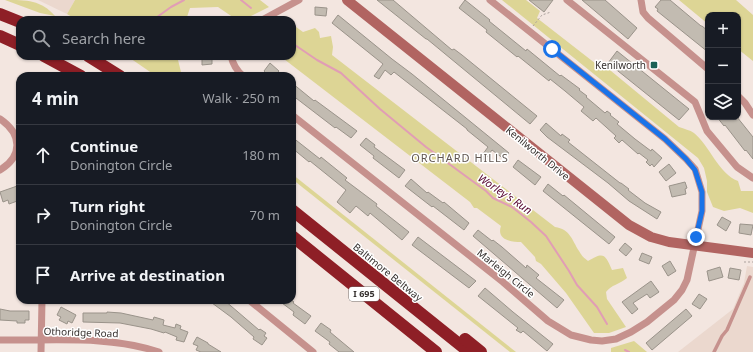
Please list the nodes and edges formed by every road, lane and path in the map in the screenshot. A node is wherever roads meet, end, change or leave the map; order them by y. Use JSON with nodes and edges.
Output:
{"nodes":[{"id":1,"x":299,"y":0,"type":"edge"},
{"id":2,"x":347,"y":0,"type":"edge"},
{"id":3,"x":490,"y":0,"type":"edge"},
{"id":4,"x":567,"y":0,"type":"edge"},
{"id":5,"x":640,"y":0,"type":"edge"},
{"id":6,"x":550,"y":12,"type":"dead end"},
{"id":7,"x":0,"y":14,"type":"edge"},
{"id":8,"x":269,"y":16,"type":"edge"},
{"id":9,"x":16,"y":20,"type":"edge"},
{"id":10,"x":530,"y":31,"type":"junction"},
{"id":11,"x":1,"y":36,"type":"edge"},
{"id":12,"x":16,"y":43,"type":"edge"},
{"id":13,"x":51,"y":60,"type":"edge"},
{"id":14,"x":94,"y":60,"type":"edge"},
{"id":15,"x":232,"y":60,"type":"edge"},
{"id":16,"x":705,"y":66,"type":"edge"},
{"id":17,"x":74,"y":72,"type":"edge"},
{"id":18,"x":114,"y":72,"type":"edge"},
{"id":19,"x":239,"y":72,"type":"edge"},
{"id":20,"x":741,"y":99,"type":"edge"},
{"id":21,"x":753,"y":115,"type":"edge"},
{"id":22,"x":296,"y":118,"type":"edge"},
{"id":23,"x":0,"y":119,"type":"edge"},
{"id":24,"x":0,"y":170,"type":"edge"},
{"id":25,"x":753,"y":178,"type":"edge"},
{"id":26,"x":296,"y":213,"type":"edge"},
{"id":27,"x":296,"y":239,"type":"edge"},
{"id":28,"x":694,"y":245,"type":"junction"},
{"id":29,"x":753,"y":253,"type":"edge"},
{"id":30,"x":353,"y":259,"type":"junction"},
{"id":31,"x":744,"y":262,"type":"dead end"},
{"id":32,"x":753,"y":262,"type":"edge"},
{"id":33,"x":750,"y":278,"type":"dead end"},
{"id":34,"x":42,"y":304,"type":"edge"},
{"id":35,"x":253,"y":304,"type":"edge"},
{"id":36,"x":0,"y":340,"type":"edge"},
{"id":37,"x":41,"y":340,"type":"junction"},
{"id":38,"x":41,"y":352,"type":"edge"},
{"id":39,"x":159,"y":352,"type":"edge"},
{"id":40,"x":314,"y":352,"type":"edge"},
{"id":41,"x":436,"y":352,"type":"edge"},
{"id":42,"x":469,"y":352,"type":"edge"},
{"id":43,"x":481,"y":352,"type":"edge"},
{"id":44,"x":714,"y":352,"type":"edge"}],
"edges":[{"from":1,"to":8,"type":"street"},
{"from":2,"to":28,"type":"street","name":"Kenilworth Drive"},
{"from":3,"to":10,"type":"street","name":"Marleigh Circle"},
{"from":4,"to":25,"type":"street"},
{"from":5,"to":16,"type":"street"},
{"from":6,"to":10,"type":"path"},
{"from":7,"to":9,"type":"highway"},
{"from":10,"to":28,"type":"street","name":"Marleigh Circle"},
{"from":11,"to":12,"type":"highway"},
{"from":13,"to":17,"type":"highway"},
{"from":14,"to":18,"type":"highway"},
{"from":15,"to":19,"type":"street"},
{"from":20,"to":21,"type":"street"},
{"from":22,"to":28,"type":"street","name":"Marleigh Circle"},
{"from":23,"to":24,"type":"street"},
{"from":26,"to":30,"type":"highway","name":"Baltimore Beltway","number":"I 695"},
{"from":27,"to":41,"type":"highway","number":"I 695"},
{"from":28,"to":29,"type":"street","name":"Kenilworth Drive"},
{"from":30,"to":42,"type":"highway","name":"Baltimore Beltway","number":"I 695"},
{"from":30,"to":43,"type":"highway"},
{"from":31,"to":32,"type":"path"},
{"from":33,"to":44,"type":"lane"},
{"from":34,"to":37,"type":"street"},
{"from":35,"to":40,"type":"street"},
{"from":36,"to":37,"type":"street","name":"Othoridge Road"},
{"from":37,"to":38,"type":"street"},
{"from":37,"to":39,"type":"street","name":"Othoridge Road"}]}
